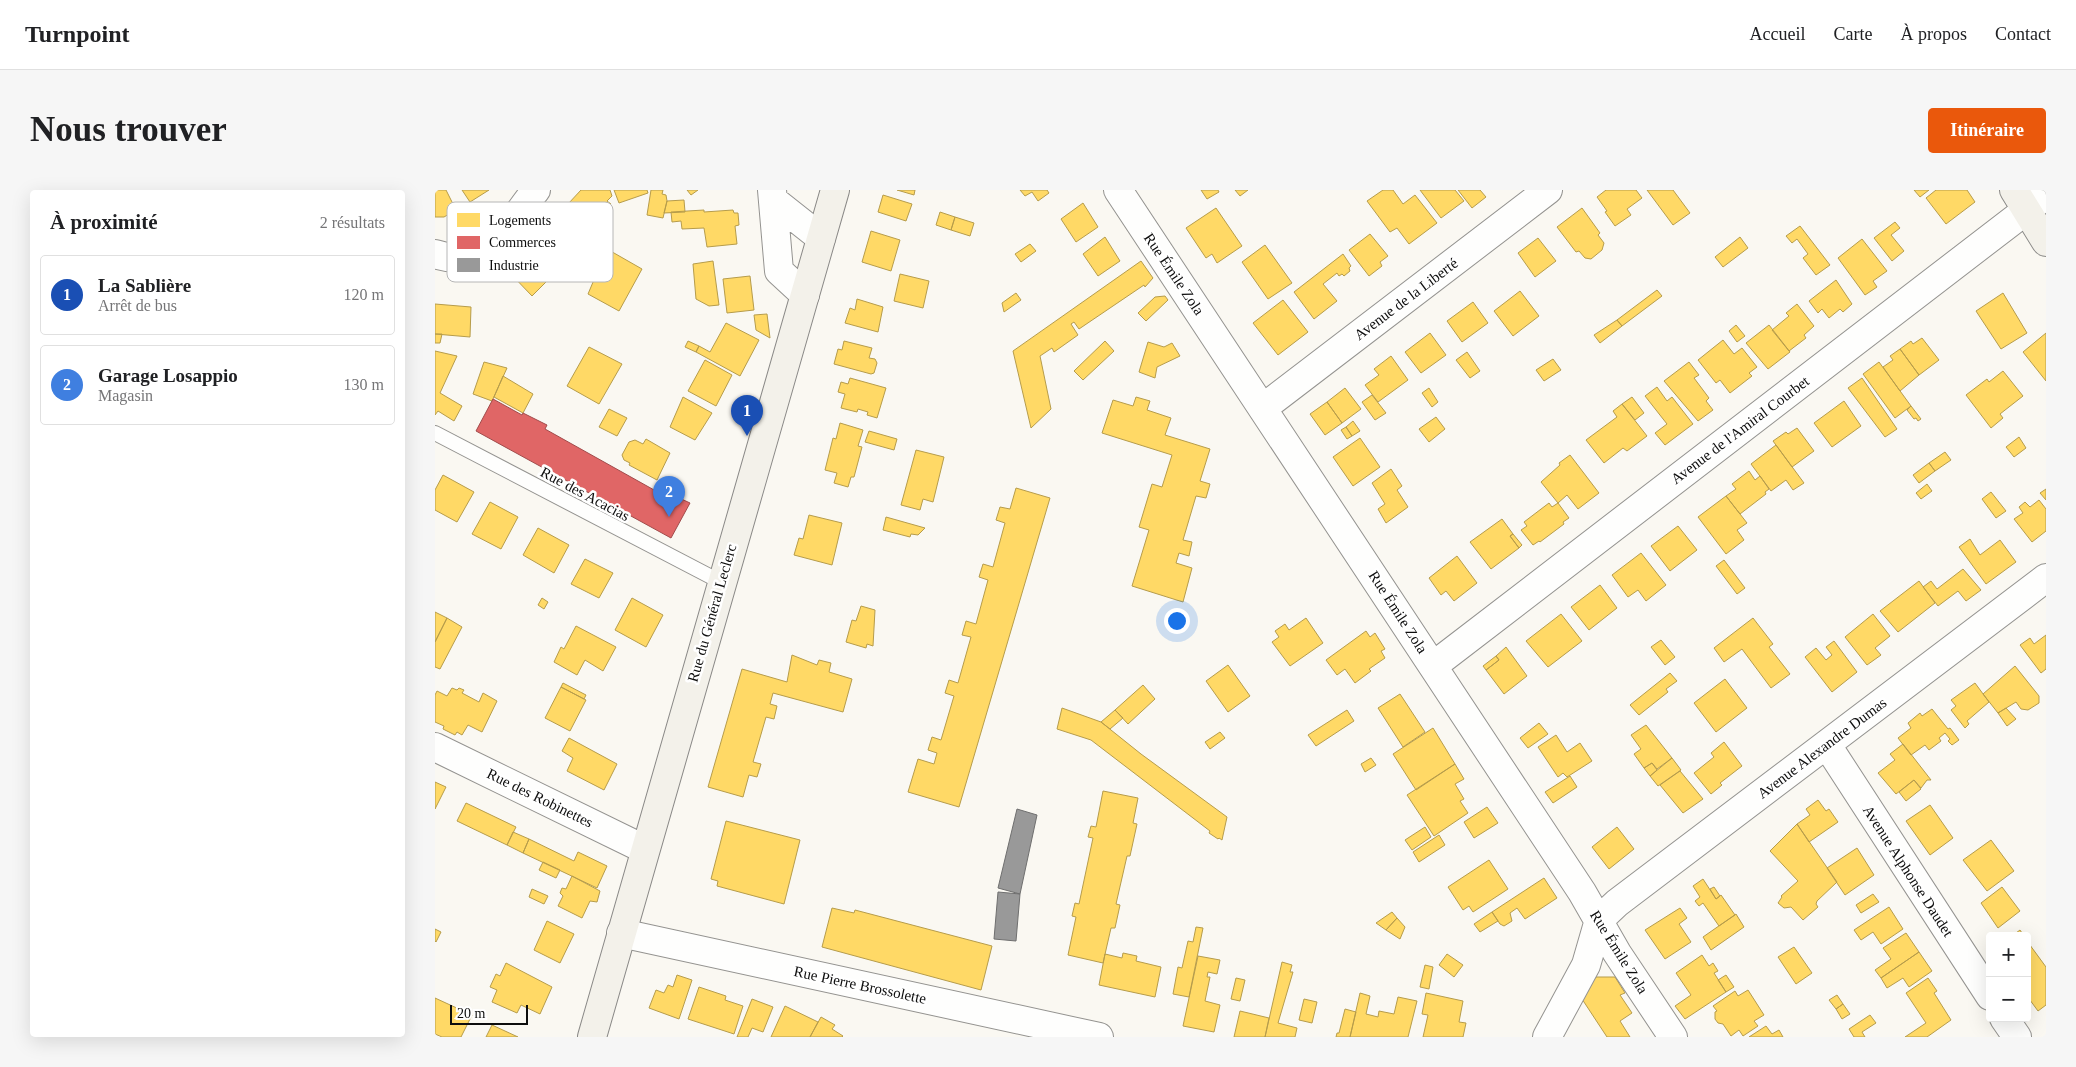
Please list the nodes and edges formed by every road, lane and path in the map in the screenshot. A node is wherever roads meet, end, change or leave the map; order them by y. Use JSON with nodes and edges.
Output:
{"nodes":[{"id":1,"x":536,"y":190,"type":"edge"},
{"id":2,"x":835,"y":190,"type":"edge"},
{"id":3,"x":1118,"y":190,"type":"edge"},
{"id":4,"x":1548,"y":190,"type":"edge"},
{"id":5,"x":772,"y":195,"type":"edge"},
{"id":6,"x":2029,"y":198,"type":"edge"},
{"id":7,"x":527,"y":202,"type":"edge"},
{"id":8,"x":821,"y":238,"type":"junction"},
{"id":9,"x":2046,"y":242,"type":"edge"},
{"id":10,"x":805,"y":295,"type":"junction"},
{"id":11,"x":1263,"y":408,"type":"junction"},
{"id":12,"x":435,"y":433,"type":"edge"},
{"id":13,"x":2046,"y":578,"type":"edge"},
{"id":14,"x":721,"y":582,"type":"junction"},
{"id":15,"x":1433,"y":666,"type":"junction"},
{"id":16,"x":1827,"y":745,"type":"junction"},
{"id":17,"x":435,"y":747,"type":"edge"},
{"id":18,"x":645,"y":849,"type":"junction"},
{"id":19,"x":1599,"y":920,"type":"junction"},
{"id":20,"x":621,"y":933,"type":"junction"},
{"id":21,"x":1986,"y":990,"type":"edge"},
{"id":22,"x":2007,"y":1022,"type":"edge"},
{"id":23,"x":592,"y":1037,"type":"edge"},
{"id":24,"x":1099,"y":1037,"type":"edge"},
{"id":25,"x":1547,"y":1037,"type":"edge"},
{"id":26,"x":1673,"y":1037,"type":"edge"},
{"id":27,"x":2017,"y":1037,"type":"edge"}],
"edges":[{"from":1,"to":7,"type":"street"},
{"from":2,"to":8,"type":"main road","name":"Rue du Général Leclerc"},
{"from":3,"to":11,"type":"street","name":"Rue Émile Zola"},
{"from":4,"to":11,"type":"street","name":"Avenue de la Liberté"},
{"from":5,"to":8,"type":"street"},
{"from":5,"to":10,"type":"street"},
{"from":6,"to":9,"type":"main road"},
{"from":6,"to":15,"type":"street","name":"Avenue de l'Amiral Courbet"},
{"from":8,"to":10,"type":"main road","name":"Rue du Général Leclerc"},
{"from":10,"to":14,"type":"main road","name":"Rue du Général Leclerc"},
{"from":11,"to":15,"type":"street","name":"Rue Émile Zola"},
{"from":12,"to":14,"type":"lane","name":"Rue des Acacias"},
{"from":13,"to":16,"type":"street","name":"Avenue Alexandre Dumas"},
{"from":14,"to":18,"type":"main road","name":"Rue du Général Leclerc"},
{"from":15,"to":19,"type":"street","name":"Rue Émile Zola"},
{"from":16,"to":19,"type":"street","name":"Avenue Alexandre Dumas"},
{"from":16,"to":21,"type":"street","name":"Avenue Alphonse Daudet"},
{"from":17,"to":18,"type":"street","name":"Rue des Robinettes"},
{"from":18,"to":20,"type":"main road","name":"Rue du Général Leclerc"},
{"from":19,"to":25,"type":"street"},
{"from":19,"to":26,"type":"street","name":"Rue Émile Zola"},
{"from":20,"to":23,"type":"main road","name":"Rue du Général Leclerc"},
{"from":20,"to":24,"type":"street","name":"Rue Pierre Brossolette"},
{"from":22,"to":27,"type":"street"}]}
